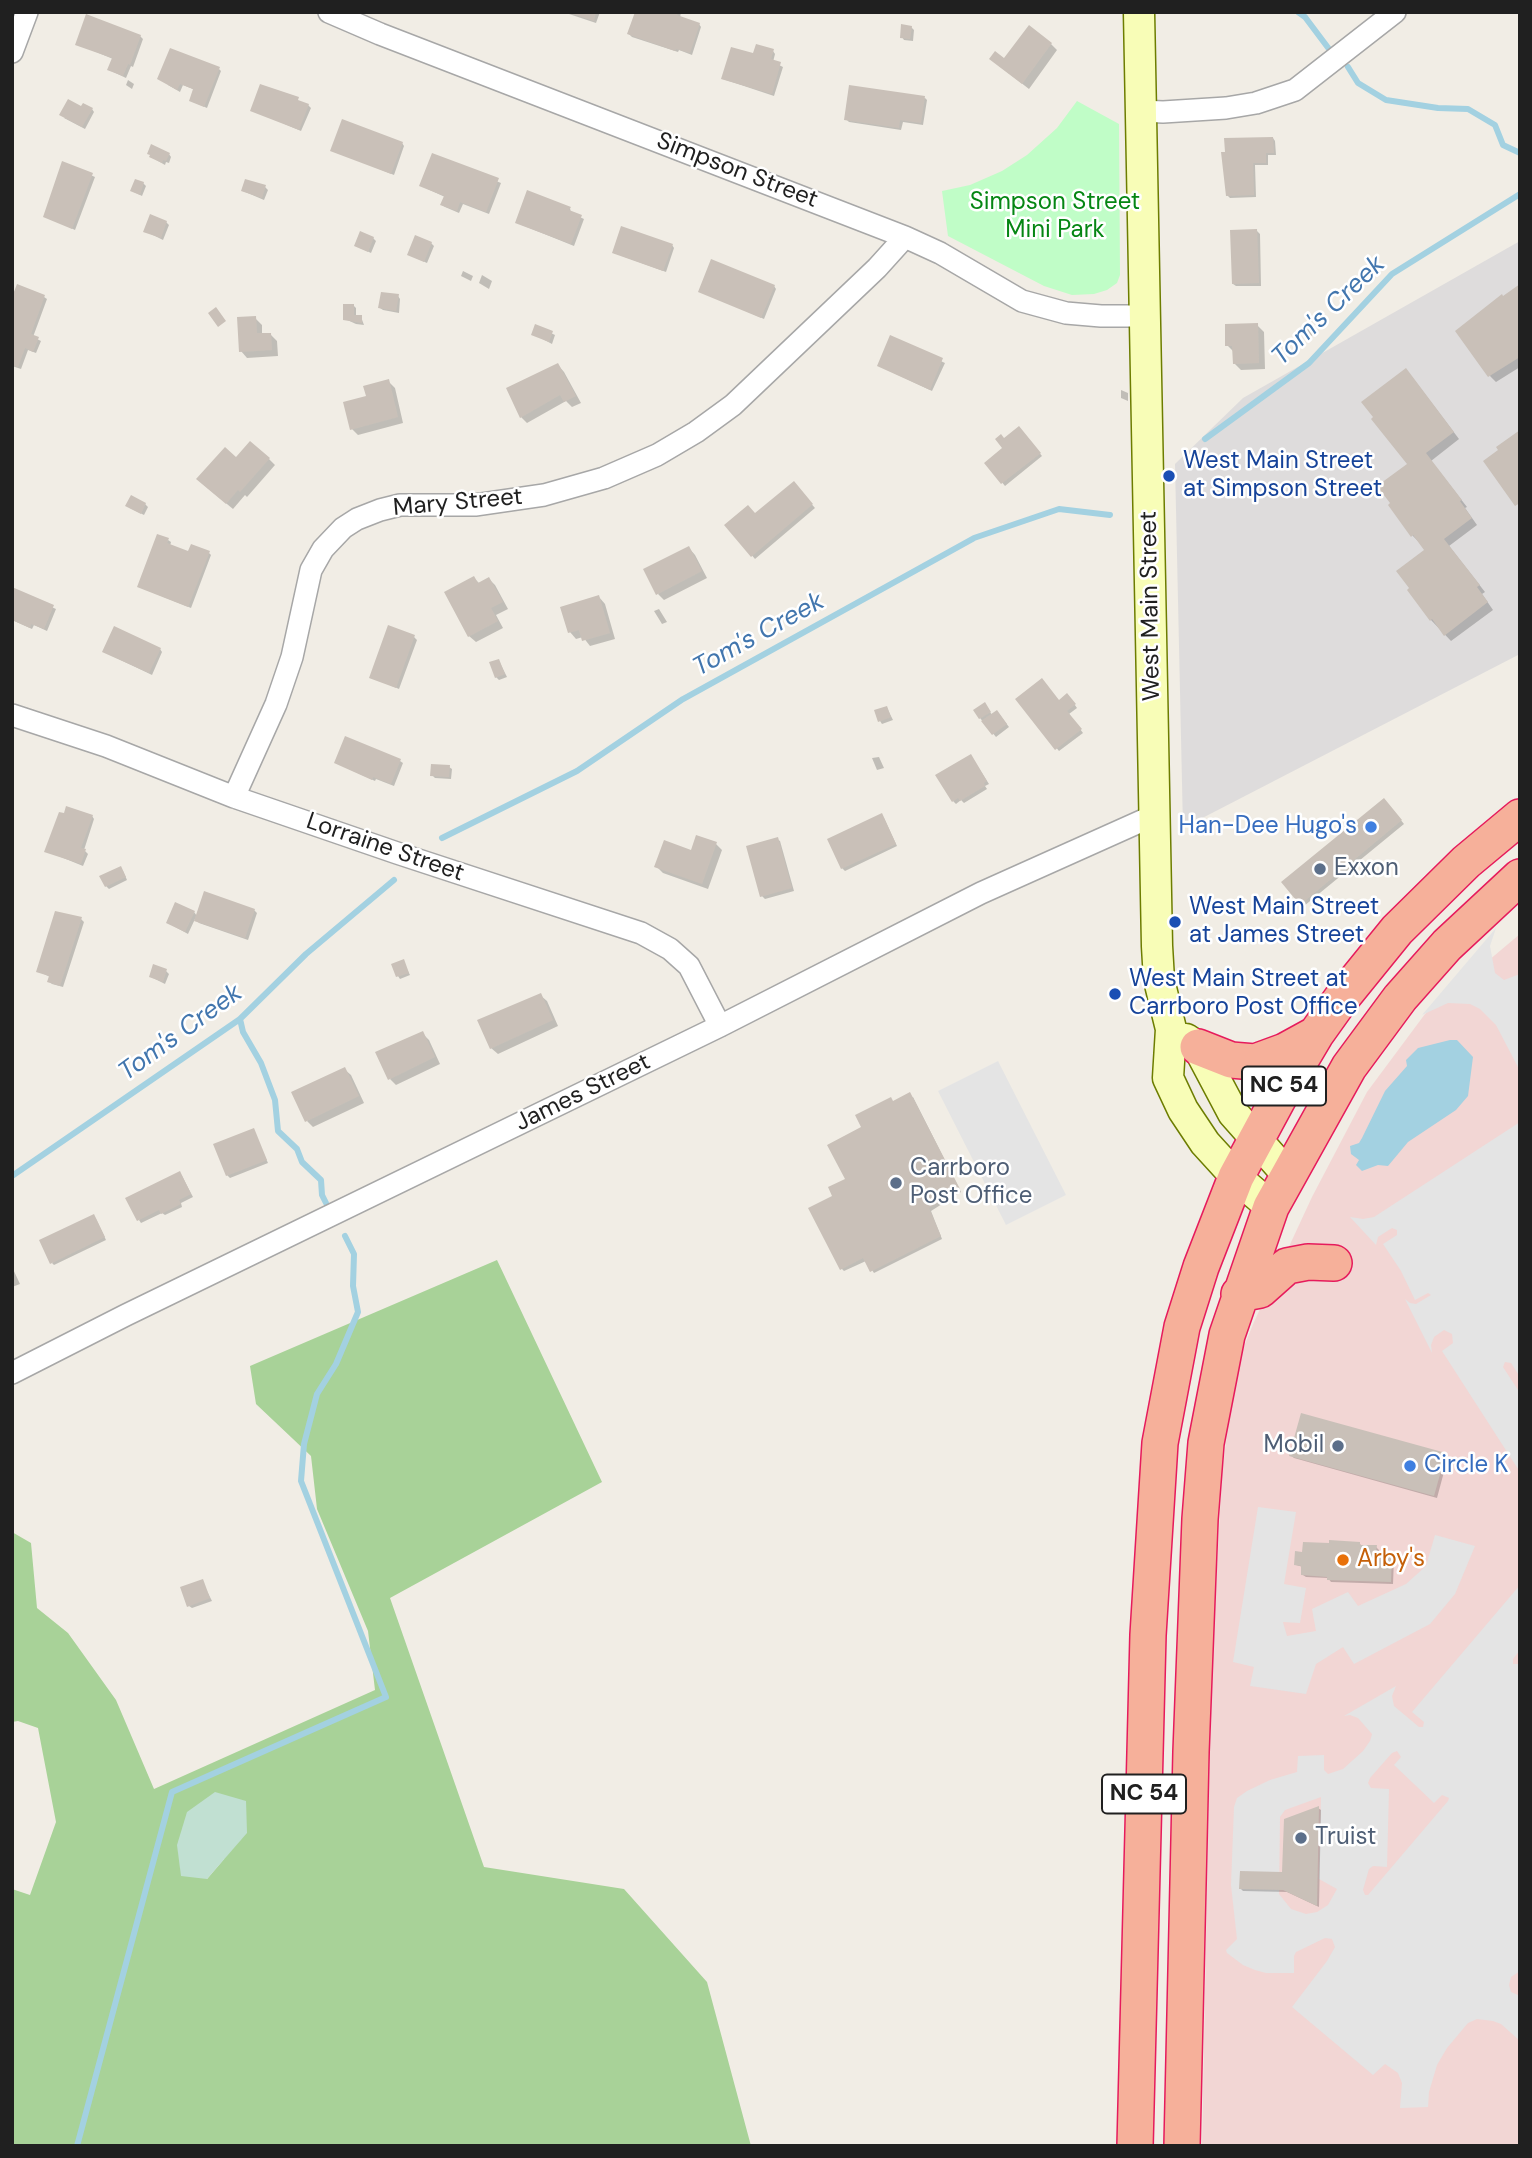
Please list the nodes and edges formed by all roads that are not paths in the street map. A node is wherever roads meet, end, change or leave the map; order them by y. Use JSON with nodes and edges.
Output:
{"nodes":[{"id":1,"x":27,"y":12,"type":"edge"},
{"id":2,"x":329,"y":12,"type":"edge"},
{"id":3,"x":1139,"y":12,"type":"edge"},
{"id":4,"x":1395,"y":12,"type":"edge"},
{"id":5,"x":12,"y":52,"type":"edge"},
{"id":6,"x":1142,"y":111,"type":"junction"},
{"id":7,"x":905,"y":237,"type":"junction"},
{"id":8,"x":1144,"y":316,"type":"junction"},
{"id":9,"x":12,"y":715,"type":"edge"},
{"id":10,"x":234,"y":797,"type":"junction"},
{"id":11,"x":1155,"y":815,"type":"junction"},
{"id":12,"x":1520,"y":817,"type":"edge"},
{"id":13,"x":1520,"y":877,"type":"edge"},
{"id":14,"x":720,"y":1026,"type":"junction"},
{"id":15,"x":1317,"y":1034,"type":"junction"},
{"id":16,"x":1185,"y":1038,"type":"junction"},
{"id":17,"x":1255,"y":1140,"type":"junction"},
{"id":18,"x":1287,"y":1174,"type":"junction"},
{"id":19,"x":1236,"y":1177,"type":"junction"},
{"id":20,"x":1271,"y":1207,"type":"junction"},
{"id":21,"x":1335,"y":1263,"type":"dead end"},
{"id":22,"x":1239,"y":1294,"type":"junction"},
{"id":23,"x":12,"y":1373,"type":"edge"},
{"id":24,"x":1135,"y":2146,"type":"edge"},
{"id":25,"x":1182,"y":2146,"type":"edge"}],
"edges":[{"from":1,"to":5,"type":"street"},
{"from":2,"to":7,"type":"street","name":"Simpson Street"},
{"from":3,"to":6,"type":"main road","name":"West Main Street"},
{"from":4,"to":6,"type":"street"},
{"from":6,"to":8,"type":"main road","name":"West Main Street"},
{"from":7,"to":8,"type":"street","name":"Simpson Street"},
{"from":7,"to":10,"type":"street","name":"Mary Street"},
{"from":8,"to":11,"type":"main road","name":"West Main Street"},
{"from":9,"to":10,"type":"street","name":"Lorraine Street"},
{"from":10,"to":14,"type":"street","name":"Lorraine Street"},
{"from":11,"to":14,"type":"street","name":"James Street"},
{"from":11,"to":16,"type":"main road","name":"West Main Street"},
{"from":12,"to":15,"type":"highway","number":"NC 54"},
{"from":13,"to":18,"type":"highway","number":"NC 54"},
{"from":14,"to":23,"type":"street","name":"James Street"},
{"from":15,"to":16,"type":"highway"},
{"from":15,"to":17,"type":"highway","number":"NC 54"},
{"from":16,"to":17,"type":"main road","name":"West Main Street"},
{"from":16,"to":19,"type":"main road","name":"West Main Street"},
{"from":17,"to":18,"type":"main road","name":"West Main Street"},
{"from":17,"to":19,"type":"highway","number":"NC 54"},
{"from":18,"to":20,"type":"highway","number":"NC 54"},
{"from":19,"to":20,"type":"main road","name":"West Main Street"},
{"from":19,"to":24,"type":"highway","number":"NC 54"},
{"from":20,"to":22,"type":"highway","number":"NC 54"},
{"from":21,"to":22,"type":"highway"},
{"from":22,"to":25,"type":"highway","number":"NC 54"}]}
